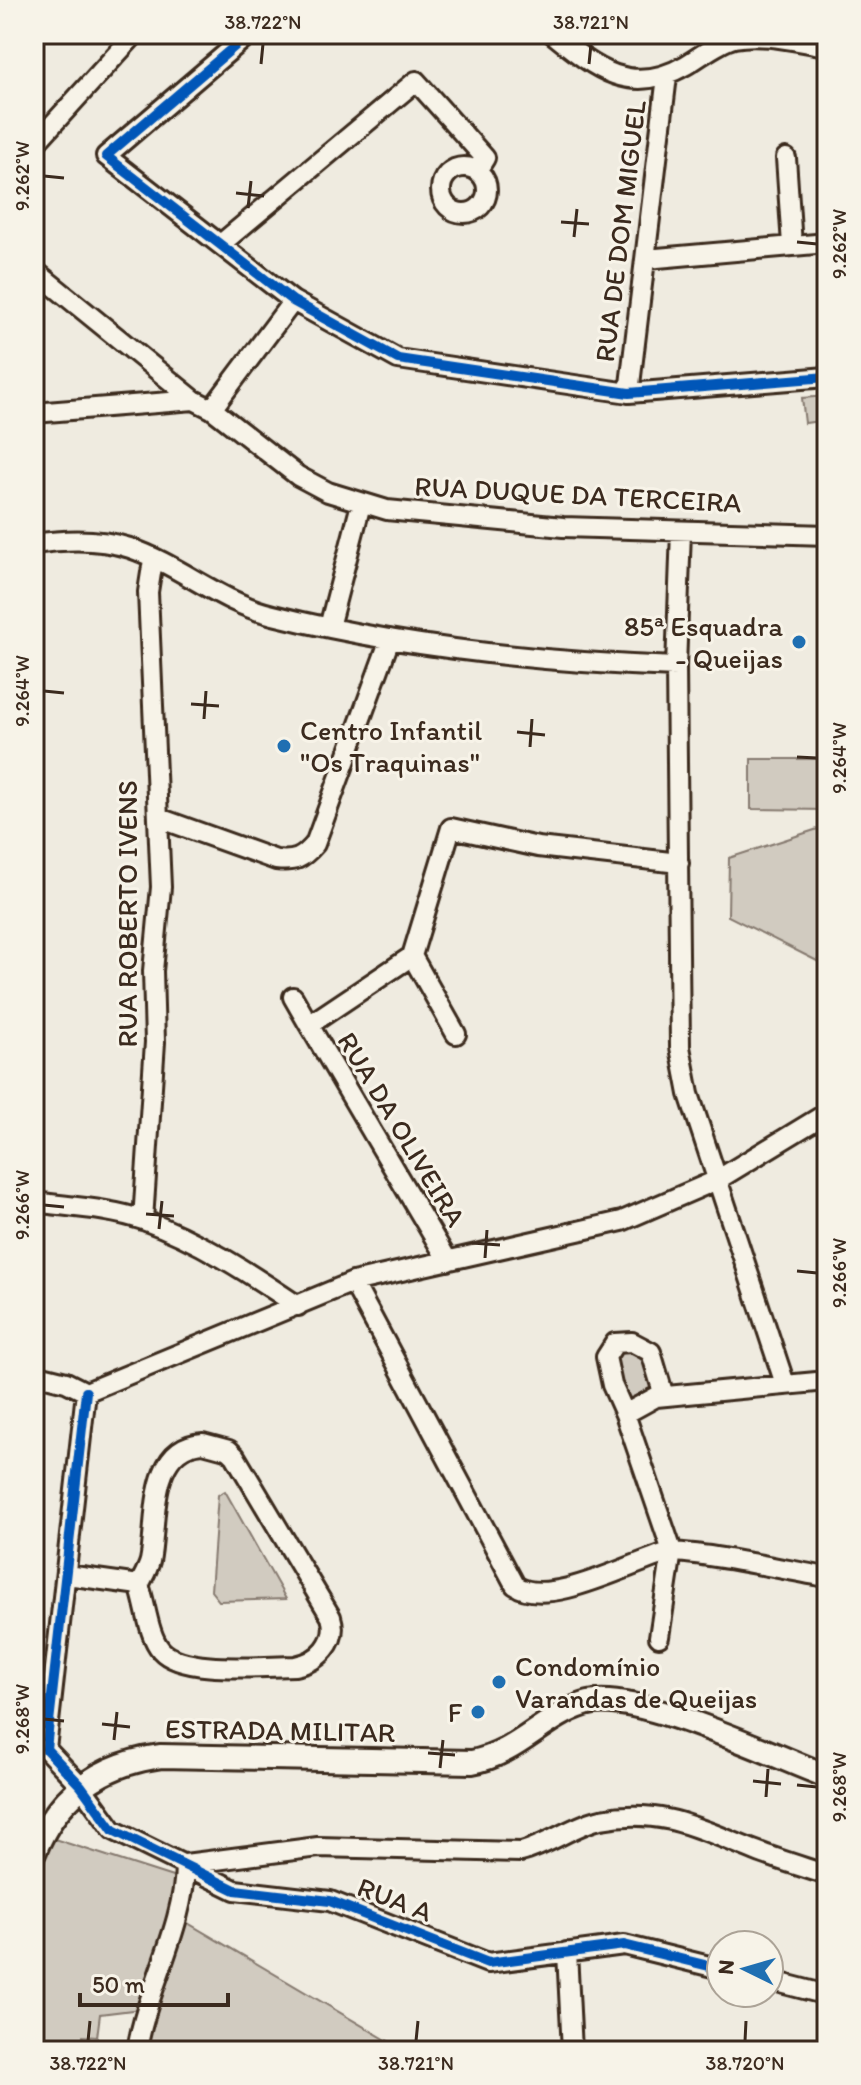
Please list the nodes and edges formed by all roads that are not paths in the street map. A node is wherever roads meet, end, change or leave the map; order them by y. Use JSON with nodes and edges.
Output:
{"nodes":[{"id":1,"x":135,"y":34,"type":"edge"},
{"id":2,"x":249,"y":34,"type":"edge"},
{"id":3,"x":553,"y":34,"type":"edge"},
{"id":4,"x":827,"y":46,"type":"edge"},
{"id":5,"x":667,"y":76,"type":"junction"},
{"id":6,"x":34,"y":145,"type":"edge"},
{"id":7,"x":786,"y":158,"type":"dead end"},
{"id":8,"x":477,"y":171,"type":"dead end"},
{"id":9,"x":222,"y":243,"type":"junction"},
{"id":10,"x":827,"y":243,"type":"edge"},
{"id":11,"x":792,"y":245,"type":"junction"},
{"id":12,"x":646,"y":259,"type":"junction"},
{"id":13,"x":34,"y":270,"type":"edge"},
{"id":14,"x":293,"y":301,"type":"junction"},
{"id":15,"x":827,"y":377,"type":"edge"},
{"id":16,"x":629,"y":393,"type":"junction"},
{"id":17,"x":194,"y":400,"type":"junction"},
{"id":18,"x":212,"y":409,"type":"junction"},
{"id":19,"x":34,"y":413,"type":"edge"},
{"id":20,"x":361,"y":504,"type":"junction"},
{"id":21,"x":681,"y":531,"type":"junction"},
{"id":22,"x":827,"y":535,"type":"edge"},
{"id":23,"x":34,"y":544,"type":"edge"},
{"id":24,"x":153,"y":560,"type":"junction"},
{"id":25,"x":329,"y":627,"type":"junction"},
{"id":26,"x":390,"y":639,"type":"junction"},
{"id":27,"x":676,"y":667,"type":"junction"},
{"id":28,"x":159,"y":818,"type":"junction"},
{"id":29,"x":679,"y":863,"type":"junction"},
{"id":30,"x":412,"y":956,"type":"junction"},
{"id":31,"x":293,"y":997,"type":"dead end"},
{"id":32,"x":309,"y":1025,"type":"junction"},
{"id":33,"x":456,"y":1034,"type":"dead end"},
{"id":34,"x":827,"y":1113,"type":"edge"},
{"id":35,"x":717,"y":1180,"type":"junction"},
{"id":36,"x":34,"y":1202,"type":"edge"},
{"id":37,"x":143,"y":1220,"type":"junction"},
{"id":38,"x":448,"y":1261,"type":"junction"},
{"id":39,"x":353,"y":1282,"type":"junction"},
{"id":40,"x":298,"y":1306,"type":"junction"},
{"id":41,"x":34,"y":1374,"type":"edge"},
{"id":42,"x":827,"y":1381,"type":"edge"},
{"id":43,"x":785,"y":1384,"type":"junction"},
{"id":44,"x":86,"y":1392,"type":"junction"},
{"id":45,"x":664,"y":1396,"type":"junction"},
{"id":46,"x":625,"y":1414,"type":"junction"},
{"id":47,"x":672,"y":1551,"type":"junction"},
{"id":48,"x":67,"y":1575,"type":"junction"},
{"id":49,"x":827,"y":1577,"type":"edge"},
{"id":50,"x":139,"y":1585,"type":"junction"},
{"id":51,"x":659,"y":1637,"type":"dead end"},
{"id":52,"x":40,"y":1749,"type":"edge"},
{"id":53,"x":827,"y":1776,"type":"edge"},
{"id":54,"x":81,"y":1786,"type":"junction"},
{"id":55,"x":34,"y":1853,"type":"edge"},
{"id":56,"x":185,"y":1864,"type":"junction"},
{"id":57,"x":827,"y":1875,"type":"edge"},
{"id":58,"x":567,"y":1952,"type":"junction"},
{"id":59,"x":705,"y":1965,"type":"edge"},
{"id":60,"x":785,"y":1984,"type":"edge"},
{"id":61,"x":827,"y":1995,"type":"edge"},
{"id":62,"x":137,"y":2051,"type":"edge"},
{"id":63,"x":572,"y":2051,"type":"edge"}],
"edges":[{"from":1,"to":6,"type":"street"},
{"from":2,"to":9,"type":"street"},
{"from":3,"to":5,"type":"street"},
{"from":4,"to":5,"type":"street"},
{"from":5,"to":12,"type":"street","name":"RUA DE DOM MIGUEL"},
{"from":7,"to":11,"type":"street"},
{"from":8,"to":9,"type":"street"},
{"from":9,"to":14,"type":"street"},
{"from":10,"to":11,"type":"street"},
{"from":11,"to":12,"type":"street"},
{"from":12,"to":16,"type":"street","name":"RUA DE DOM MIGUEL"},
{"from":13,"to":17,"type":"street","name":"RUA DUQUE DA TERCEIRA"},
{"from":14,"to":16,"type":"street"},
{"from":14,"to":18,"type":"street"},
{"from":15,"to":16,"type":"street"},
{"from":17,"to":18,"type":"street","name":"RUA DUQUE DA TERCEIRA"},
{"from":17,"to":19,"type":"street"},
{"from":18,"to":20,"type":"street","name":"RUA DUQUE DA TERCEIRA"},
{"from":20,"to":21,"type":"street","name":"RUA DUQUE DA TERCEIRA"},
{"from":20,"to":25,"type":"street"},
{"from":21,"to":22,"type":"street","name":"RUA DUQUE DA TERCEIRA"},
{"from":21,"to":27,"type":"street"},
{"from":23,"to":24,"type":"street"},
{"from":24,"to":25,"type":"street"},
{"from":24,"to":28,"type":"street","name":"RUA ROBERTO IVENS"},
{"from":25,"to":26,"type":"street"},
{"from":26,"to":27,"type":"street"},
{"from":26,"to":28,"type":"street"},
{"from":27,"to":29,"type":"street"},
{"from":28,"to":37,"type":"street","name":"RUA ROBERTO IVENS"},
{"from":29,"to":30,"type":"street"},
{"from":29,"to":35,"type":"street"},
{"from":30,"to":32,"type":"street","name":"RUA DA OLIVEIRA"},
{"from":30,"to":33,"type":"street"},
{"from":31,"to":32,"type":"street","name":"RUA DA OLIVEIRA"},
{"from":32,"to":38,"type":"street","name":"RUA DA OLIVEIRA"},
{"from":34,"to":35,"type":"street"},
{"from":35,"to":38,"type":"street"},
{"from":35,"to":43,"type":"street"},
{"from":36,"to":37,"type":"street"},
{"from":37,"to":40,"type":"street"},
{"from":38,"to":39,"type":"street"},
{"from":39,"to":40,"type":"street"},
{"from":39,"to":47,"type":"street"},
{"from":40,"to":44,"type":"street"},
{"from":41,"to":44,"type":"street"},
{"from":42,"to":43,"type":"street"},
{"from":43,"to":45,"type":"street"},
{"from":44,"to":48,"type":"street"},
{"from":45,"to":46,"type":"street"},
{"from":45,"to":46,"type":"street"},
{"from":46,"to":47,"type":"street"},
{"from":47,"to":49,"type":"street"},
{"from":47,"to":51,"type":"street"},
{"from":48,"to":50,"type":"street"},
{"from":48,"to":52,"type":"street"},
{"from":50,"to":50,"type":"street"},
{"from":52,"to":54,"type":"street","name":"RUA A"},
{"from":53,"to":54,"type":"street","name":"ESTRADA MILITAR"},
{"from":54,"to":55,"type":"street","name":"ESTRADA MILITAR"},
{"from":54,"to":56,"type":"street","name":"RUA A"},
{"from":56,"to":57,"type":"street"},
{"from":56,"to":58,"type":"street","name":"RUA A"},
{"from":56,"to":62,"type":"street"},
{"from":58,"to":59,"type":"street","name":"RUA A"},
{"from":58,"to":63,"type":"street"},
{"from":60,"to":61,"type":"street"}]}
